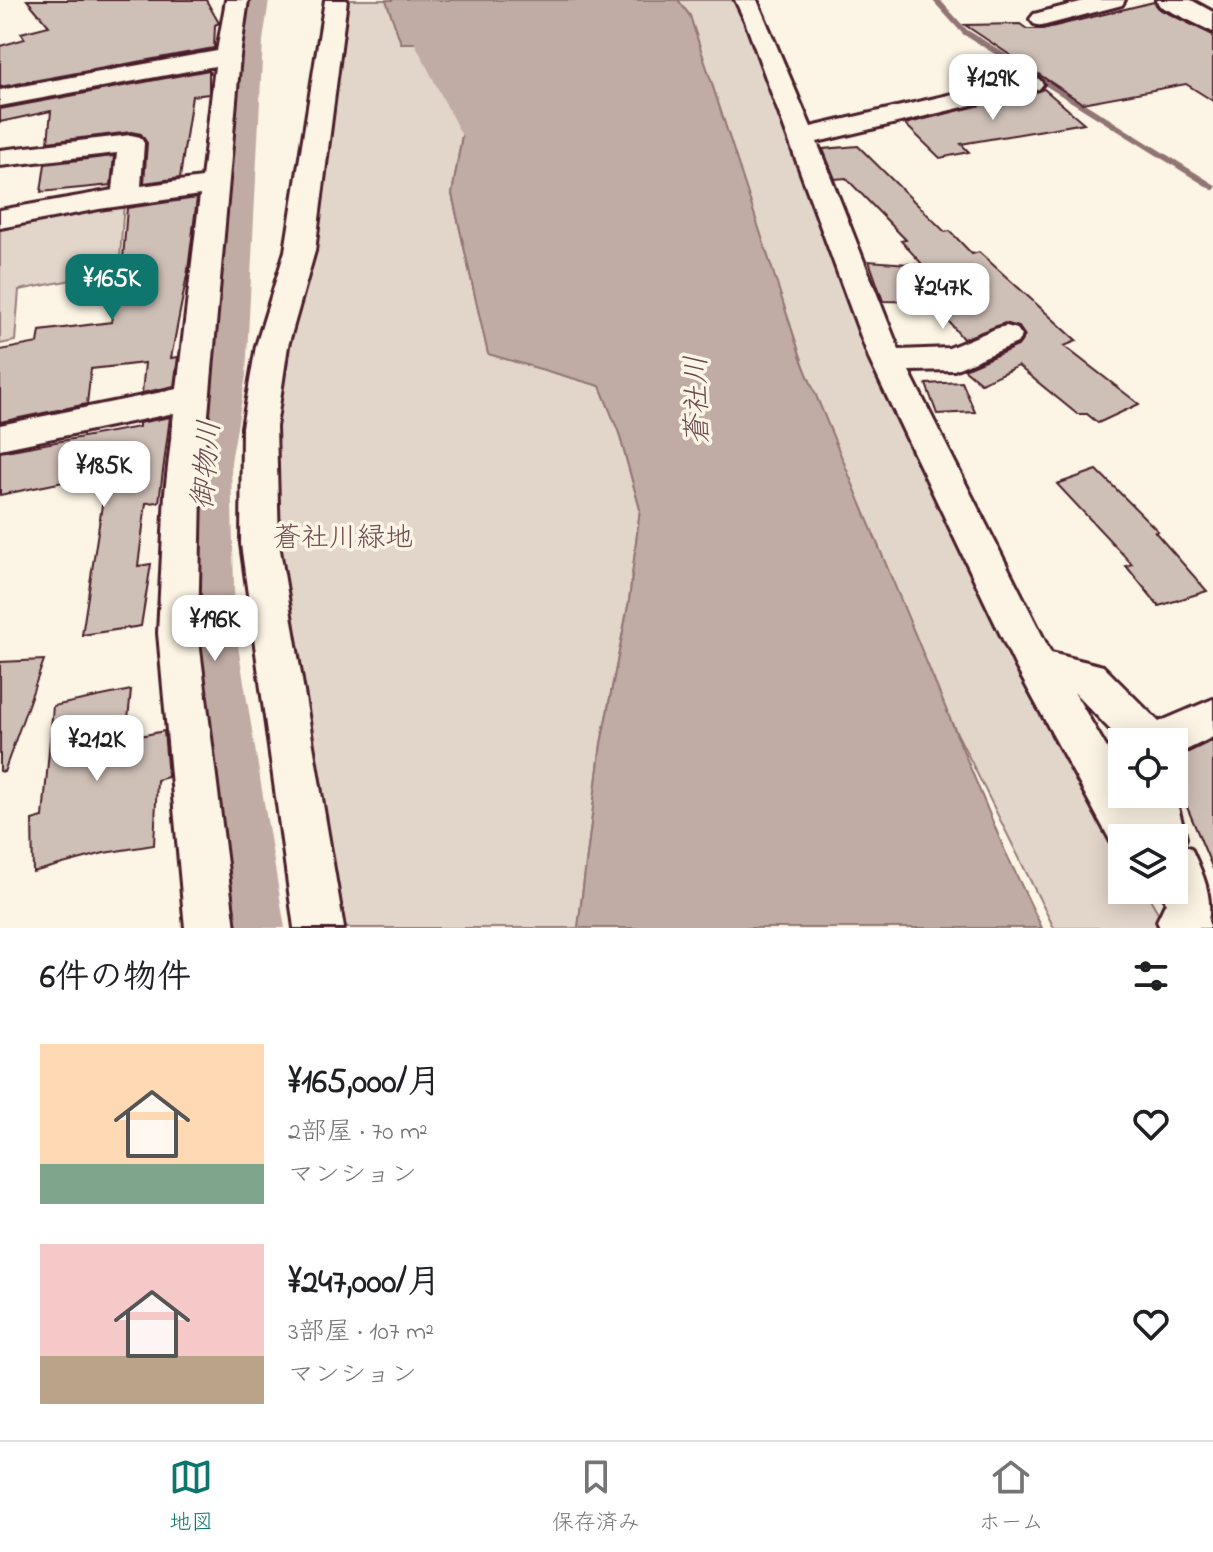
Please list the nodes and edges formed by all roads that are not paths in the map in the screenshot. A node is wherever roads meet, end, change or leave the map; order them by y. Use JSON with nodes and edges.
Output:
{"nodes":[{"id":1,"x":237,"y":0,"type":"edge"},
{"id":2,"x":336,"y":0,"type":"edge"},
{"id":3,"x":746,"y":0,"type":"edge"},
{"id":4,"x":1114,"y":0,"type":"edge"},
{"id":5,"x":1170,"y":0,"type":"edge"},
{"id":6,"x":1042,"y":19,"type":"dead end"},
{"id":7,"x":1213,"y":23,"type":"edge"},
{"id":8,"x":228,"y":56,"type":"junction"},
{"id":9,"x":1030,"y":84,"type":"dead end"},
{"id":10,"x":0,"y":98,"type":"edge"},
{"id":11,"x":800,"y":137,"type":"junction"},
{"id":12,"x":0,"y":158,"type":"edge"},
{"id":13,"x":214,"y":185,"type":"junction"},
{"id":14,"x":126,"y":196,"type":"junction"},
{"id":15,"x":0,"y":219,"type":"edge"},
{"id":16,"x":1006,"y":336,"type":"dead end"},
{"id":17,"x":887,"y":361,"type":"junction"},
{"id":18,"x":191,"y":398,"type":"junction"},
{"id":19,"x":0,"y":437,"type":"edge"},
{"id":20,"x":1037,"y":667,"type":"junction"},
{"id":21,"x":1213,"y":717,"type":"edge"},
{"id":22,"x":1136,"y":728,"type":"edge"},
{"id":23,"x":1188,"y":729,"type":"edge"},
{"id":24,"x":1126,"y":824,"type":"edge"},
{"id":25,"x":1188,"y":896,"type":"edge"},
{"id":26,"x":1177,"y":913,"type":"edge"},
{"id":27,"x":210,"y":928,"type":"edge"},
{"id":28,"x":319,"y":928,"type":"edge"}],
"edges":[{"from":1,"to":8,"type":"street"},
{"from":2,"to":28,"type":"street"},
{"from":3,"to":11,"type":"street"},
{"from":4,"to":6,"type":"street"},
{"from":5,"to":7,"type":"street"},
{"from":8,"to":10,"type":"street"},
{"from":8,"to":13,"type":"street"},
{"from":9,"to":11,"type":"street"},
{"from":11,"to":17,"type":"street"},
{"from":12,"to":14,"type":"street"},
{"from":13,"to":14,"type":"street"},
{"from":13,"to":18,"type":"street"},
{"from":14,"to":15,"type":"street"},
{"from":16,"to":17,"type":"street"},
{"from":17,"to":20,"type":"street"},
{"from":18,"to":19,"type":"street"},
{"from":18,"to":27,"type":"street"},
{"from":20,"to":22,"type":"street"},
{"from":20,"to":24,"type":"street"},
{"from":21,"to":23,"type":"street"},
{"from":25,"to":26,"type":"street"}]}
